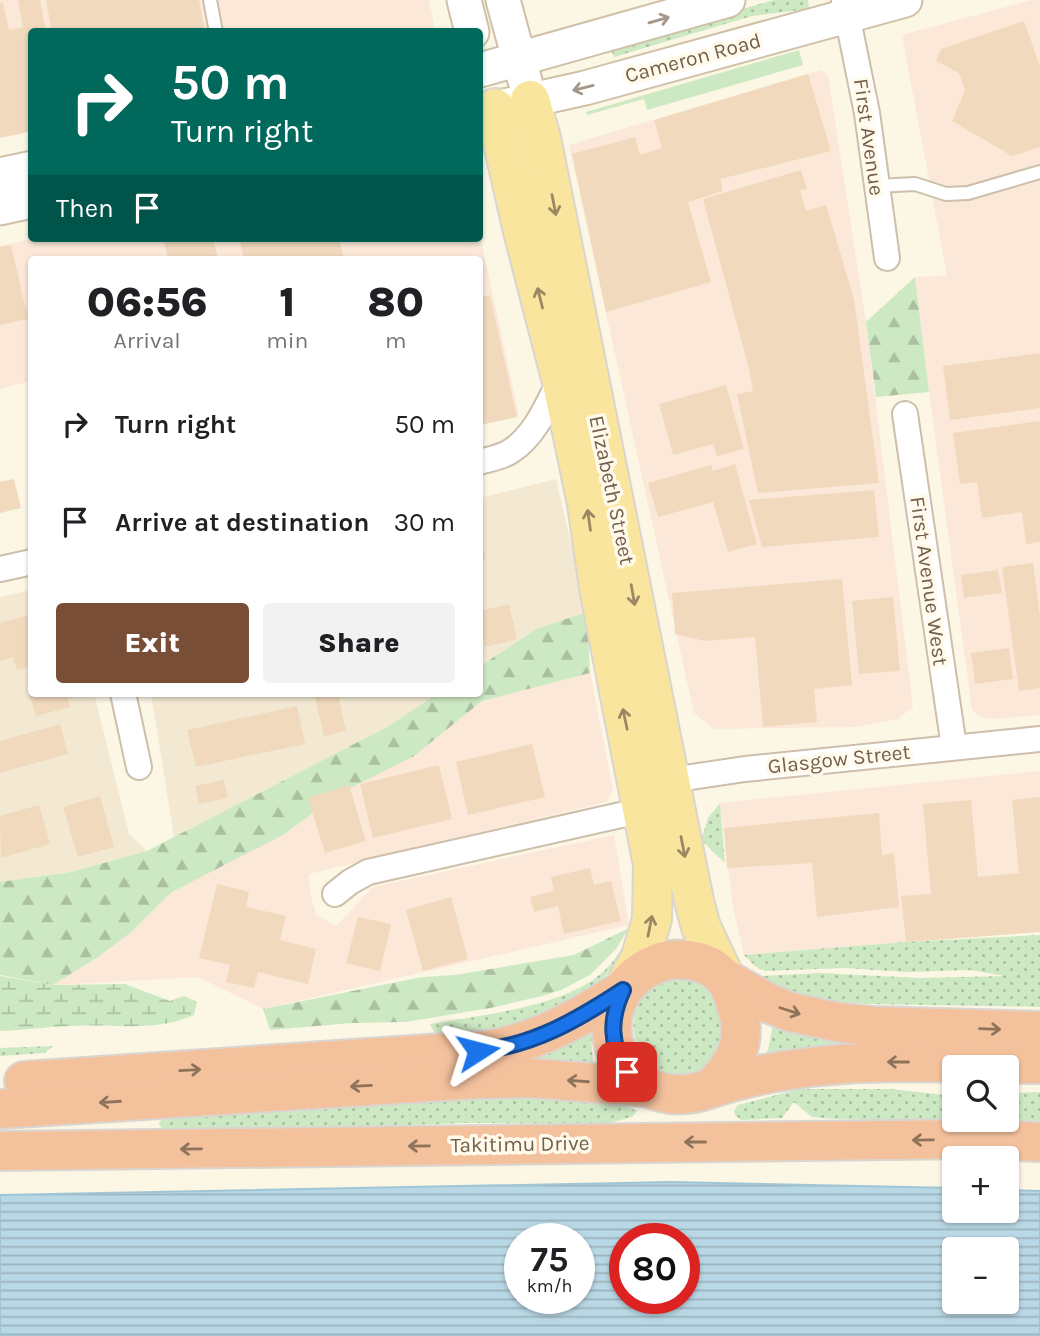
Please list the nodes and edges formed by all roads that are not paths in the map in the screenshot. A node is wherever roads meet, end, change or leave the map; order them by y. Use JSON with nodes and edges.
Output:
{"nodes":[{"id":1,"x":210,"y":0,"type":"edge"},
{"id":2,"x":464,"y":0,"type":"edge"},
{"id":3,"x":503,"y":0,"type":"edge"},
{"id":4,"x":728,"y":0,"type":"edge"},
{"id":5,"x":905,"y":0,"type":"edge"},
{"id":6,"x":846,"y":9,"type":"edge"},
{"id":7,"x":215,"y":28,"type":"edge"},
{"id":8,"x":471,"y":28,"type":"edge"},
{"id":9,"x":518,"y":59,"type":"junction"},
{"id":10,"x":483,"y":64,"type":"edge"},
{"id":11,"x":483,"y":68,"type":"edge"},
{"id":12,"x":501,"y":107,"type":"edge"},
{"id":13,"x":28,"y":169,"type":"edge"},
{"id":14,"x":1040,"y":172,"type":"edge"},
{"id":15,"x":0,"y":175,"type":"edge"},
{"id":16,"x":877,"y":186,"type":"junction"},
{"id":17,"x":28,"y":202,"type":"edge"},
{"id":18,"x":0,"y":208,"type":"edge"},
{"id":19,"x":887,"y":258,"type":"dead end"},
{"id":20,"x":561,"y":378,"type":"junction"},
{"id":21,"x":905,"y":414,"type":"dead end"},
{"id":22,"x":483,"y":461,"type":"edge"},
{"id":23,"x":28,"y":563,"type":"edge"},
{"id":24,"x":0,"y":569,"type":"edge"},
{"id":25,"x":124,"y":697,"type":"edge"},
{"id":26,"x":1040,"y":740,"type":"edge"},
{"id":27,"x":954,"y":747,"type":"junction"},
{"id":28,"x":139,"y":767,"type":"dead end"},
{"id":29,"x":651,"y":792,"type":"junction"},
{"id":30,"x":335,"y":894,"type":"dead end"},
{"id":31,"x":727,"y":980,"type":"junction"},
{"id":32,"x":625,"y":986,"type":"junction"},
{"id":33,"x":1040,"y":1031,"type":"edge"},
{"id":34,"x":1040,"y":1064,"type":"edge"},
{"id":35,"x":0,"y":1082,"type":"edge"},
{"id":36,"x":646,"y":1087,"type":"junction"},
{"id":37,"x":711,"y":1088,"type":"junction"},
{"id":38,"x":0,"y":1108,"type":"edge"},
{"id":39,"x":1040,"y":1142,"type":"edge"},
{"id":40,"x":0,"y":1151,"type":"edge"}],
"edges":[{"from":1,"to":7,"type":"lane"},
{"from":2,"to":8,"type":"main road"},
{"from":3,"to":9,"type":"main road","name":"Elizabeth Street"},
{"from":9,"to":4,"type":"main road","one_way":true},
{"from":5,"to":6,"type":"main road","name":"Cameron Road"},
{"from":6,"to":12,"type":"main road","name":"Cameron Road","one_way":true},
{"from":6,"to":16,"type":"street","name":"First Avenue"},
{"from":9,"to":10,"type":"main road"},
{"from":9,"to":12,"type":"main road","name":"Elizabeth Street"},
{"from":11,"to":12,"type":"main road","name":"Elizabeth Street"},
{"from":20,"to":12,"type":"main road","name":"Elizabeth Street","one_way":true},
{"from":12,"to":29,"type":"main road","name":"Elizabeth Street","one_way":true},
{"from":13,"to":15,"type":"main road"},
{"from":14,"to":16,"type":"lane"},
{"from":16,"to":19,"type":"street","name":"First Avenue"},
{"from":17,"to":18,"type":"main road"},
{"from":20,"to":22,"type":"street"},
{"from":29,"to":20,"type":"main road","name":"Elizabeth Street","one_way":true},
{"from":21,"to":27,"type":"street","name":"First Avenue West"},
{"from":23,"to":24,"type":"street"},
{"from":25,"to":28,"type":"street"},
{"from":26,"to":27,"type":"street","name":"Glasgow Street"},
{"from":27,"to":29,"type":"street","name":"Glasgow Street"},
{"from":29,"to":30,"type":"street"},
{"from":29,"to":31,"type":"main road","name":"Elizabeth Street","one_way":true},
{"from":32,"to":29,"type":"main road","name":"Elizabeth Street","one_way":true},
{"from":31,"to":32,"type":"highway"},
{"from":31,"to":33,"type":"highway","one_way":true},
{"from":31,"to":37,"type":"highway"},
{"from":35,"to":32,"type":"highway","one_way":true},
{"from":32,"to":36,"type":"highway"},
{"from":34,"to":37,"type":"highway","one_way":true},
{"from":36,"to":37,"type":"highway"},
{"from":36,"to":38,"type":"highway","one_way":true},
{"from":39,"to":40,"type":"highway","name":"Takitimu Drive","one_way":true}]}
